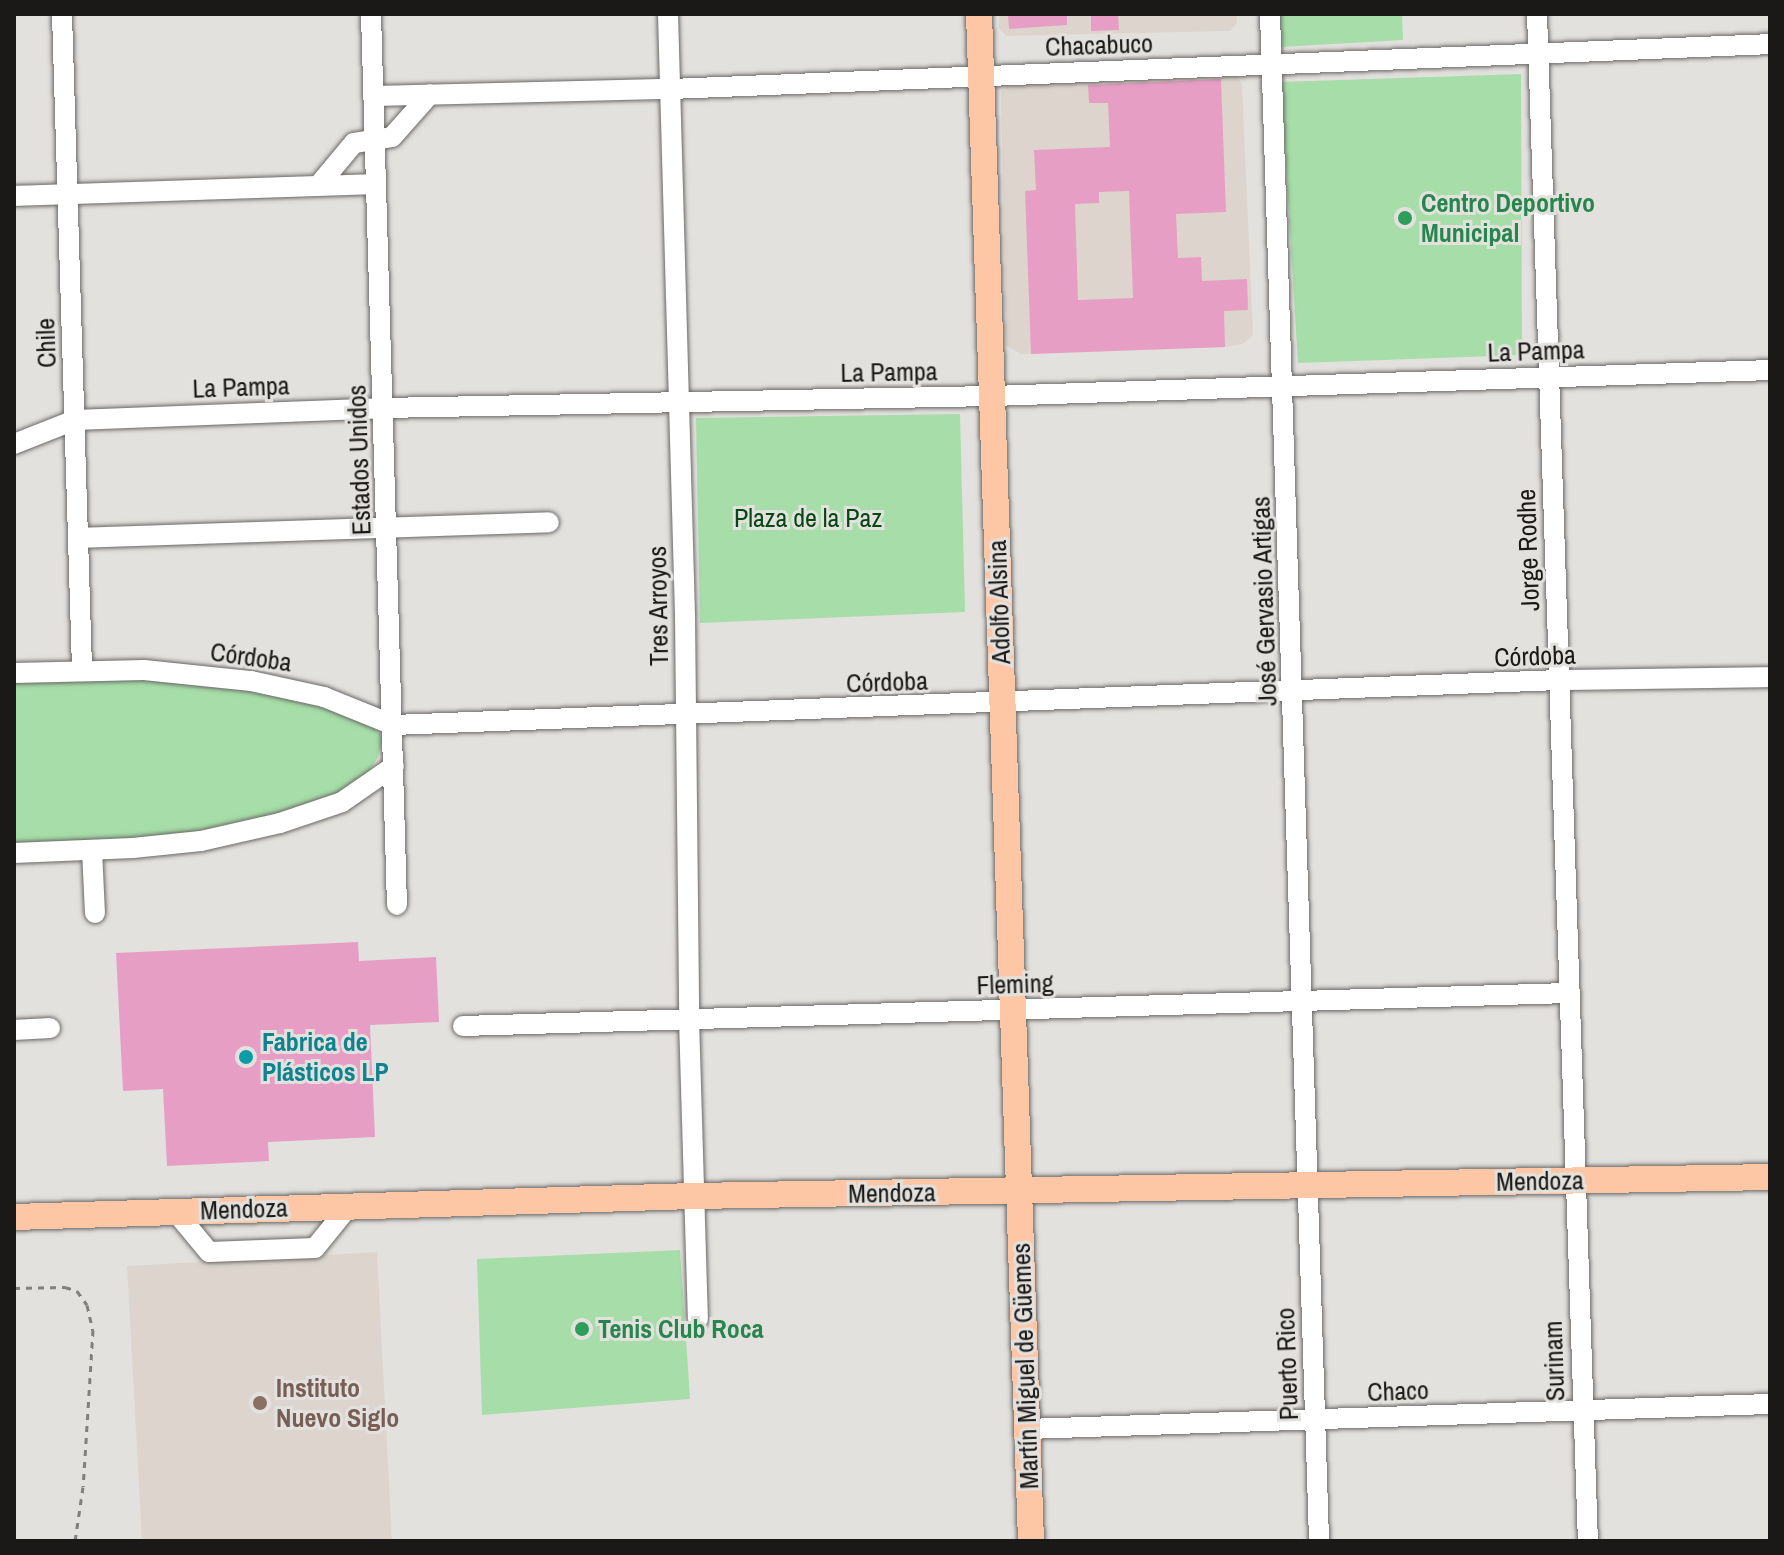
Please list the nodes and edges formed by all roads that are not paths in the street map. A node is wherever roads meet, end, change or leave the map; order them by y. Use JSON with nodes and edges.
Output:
{"nodes":[{"id":1,"x":62,"y":14,"type":"edge"},
{"id":2,"x":371,"y":14,"type":"edge"},
{"id":3,"x":668,"y":14,"type":"edge"},
{"id":4,"x":979,"y":14,"type":"edge"},
{"id":5,"x":1270,"y":14,"type":"edge"},
{"id":6,"x":1537,"y":14,"type":"edge"},
{"id":7,"x":1770,"y":44,"type":"edge"},
{"id":8,"x":1538,"y":53,"type":"junction"},
{"id":9,"x":1272,"y":64,"type":"junction"},
{"id":10,"x":981,"y":76,"type":"junction"},
{"id":11,"x":671,"y":89,"type":"junction"},
{"id":12,"x":430,"y":94,"type":"junction"},
{"id":13,"x":374,"y":96,"type":"junction"},
{"id":14,"x":375,"y":140,"type":"junction"},
{"id":15,"x":376,"y":184,"type":"junction"},
{"id":16,"x":318,"y":186,"type":"junction"},
{"id":17,"x":66,"y":194,"type":"junction"},
{"id":18,"x":14,"y":196,"type":"edge"},
{"id":19,"x":1770,"y":370,"type":"edge"},
{"id":20,"x":1548,"y":376,"type":"junction"},
{"id":21,"x":1283,"y":385,"type":"junction"},
{"id":22,"x":992,"y":396,"type":"junction"},
{"id":23,"x":679,"y":403,"type":"junction"},
{"id":24,"x":383,"y":408,"type":"junction"},
{"id":25,"x":75,"y":420,"type":"junction"},
{"id":26,"x":14,"y":444,"type":"edge"},
{"id":27,"x":549,"y":522,"type":"dead end"},
{"id":28,"x":387,"y":528,"type":"junction"},
{"id":29,"x":78,"y":538,"type":"junction"},
{"id":30,"x":82,"y":669,"type":"junction"},
{"id":31,"x":14,"y":673,"type":"edge"},
{"id":32,"x":1770,"y":677,"type":"edge"},
{"id":33,"x":1558,"y":680,"type":"junction"},
{"id":34,"x":1293,"y":692,"type":"junction"},
{"id":35,"x":1002,"y":704,"type":"junction"},
{"id":36,"x":687,"y":714,"type":"junction"},
{"id":37,"x":393,"y":725,"type":"junction"},
{"id":38,"x":394,"y":766,"type":"junction"},
{"id":39,"x":92,"y":850,"type":"junction"},
{"id":40,"x":14,"y":853,"type":"edge"},
{"id":41,"x":397,"y":905,"type":"dead end"},
{"id":42,"x":95,"y":913,"type":"dead end"},
{"id":43,"x":1568,"y":993,"type":"junction"},
{"id":44,"x":1304,"y":1002,"type":"junction"},
{"id":45,"x":1013,"y":1011,"type":"junction"},
{"id":46,"x":689,"y":1019,"type":"junction"},
{"id":47,"x":463,"y":1026,"type":"dead end"},
{"id":48,"x":50,"y":1028,"type":"dead end"},
{"id":49,"x":14,"y":1030,"type":"edge"},
{"id":50,"x":1770,"y":1177,"type":"edge"},
{"id":51,"x":1573,"y":1180,"type":"junction"},
{"id":52,"x":1308,"y":1186,"type":"junction"},
{"id":53,"x":1018,"y":1191,"type":"junction"},
{"id":54,"x":694,"y":1196,"type":"junction"},
{"id":55,"x":349,"y":1206,"type":"junction"},
{"id":56,"x":175,"y":1211,"type":"junction"},
{"id":57,"x":14,"y":1217,"type":"edge"},
{"id":58,"x":698,"y":1319,"type":"dead end"},
{"id":59,"x":1770,"y":1404,"type":"edge"},
{"id":60,"x":1582,"y":1411,"type":"junction"},
{"id":61,"x":1315,"y":1419,"type":"junction"},
{"id":62,"x":1027,"y":1429,"type":"junction"},
{"id":63,"x":1027,"y":1540,"type":"edge"},
{"id":64,"x":1319,"y":1541,"type":"edge"},
{"id":65,"x":1588,"y":1541,"type":"edge"}],
"edges":[{"from":1,"to":17,"type":"street","name":"Chile"},
{"from":2,"to":13,"type":"street","name":"Estados Unidos"},
{"from":3,"to":11,"type":"street","name":"Tres Arroyos"},
{"from":4,"to":10,"type":"main road","name":"Adolfo Alsina"},
{"from":5,"to":9,"type":"street","name":"José Gervasio Artigas"},
{"from":6,"to":8,"type":"street","name":"Jorge Rodhe"},
{"from":7,"to":8,"type":"street","name":"Chacabuco"},
{"from":8,"to":9,"type":"street","name":"Chacabuco"},
{"from":8,"to":20,"type":"street","name":"Jorge Rodhe"},
{"from":9,"to":10,"type":"street","name":"Chacabuco"},
{"from":9,"to":21,"type":"street","name":"José Gervasio Artigas"},
{"from":10,"to":11,"type":"street","name":"Chacabuco"},
{"from":10,"to":22,"type":"main road","name":"Adolfo Alsina"},
{"from":11,"to":12,"type":"street","name":"Chacabuco"},
{"from":11,"to":23,"type":"street","name":"Tres Arroyos"},
{"from":12,"to":13,"type":"street","name":"Chacabuco"},
{"from":12,"to":14,"type":"street"},
{"from":13,"to":14,"type":"street","name":"Estados Unidos"},
{"from":14,"to":15,"type":"street","name":"Estados Unidos"},
{"from":14,"to":16,"type":"street"},
{"from":15,"to":16,"type":"street"},
{"from":15,"to":24,"type":"street","name":"Estados Unidos"},
{"from":16,"to":17,"type":"street"},
{"from":17,"to":18,"type":"street"},
{"from":17,"to":25,"type":"street","name":"Chile"},
{"from":19,"to":20,"type":"street","name":"La Pampa"},
{"from":20,"to":21,"type":"street","name":"La Pampa"},
{"from":20,"to":33,"type":"street","name":"Jorge Rodhe"},
{"from":21,"to":22,"type":"street","name":"La Pampa"},
{"from":21,"to":34,"type":"street","name":"José Gervasio Artigas"},
{"from":22,"to":23,"type":"street","name":"La Pampa"},
{"from":22,"to":35,"type":"main road","name":"Adolfo Alsina"},
{"from":23,"to":24,"type":"street","name":"La Pampa"},
{"from":23,"to":36,"type":"street","name":"Tres Arroyos"},
{"from":24,"to":25,"type":"street","name":"La Pampa"},
{"from":24,"to":28,"type":"street","name":"Estados Unidos"},
{"from":25,"to":26,"type":"street","name":"La Pampa"},
{"from":25,"to":29,"type":"street","name":"Chile"},
{"from":27,"to":28,"type":"street"},
{"from":28,"to":29,"type":"street"},
{"from":28,"to":37,"type":"street","name":"Estados Unidos"},
{"from":29,"to":30,"type":"street","name":"Chile"},
{"from":30,"to":31,"type":"street","name":"Córdoba"},
{"from":30,"to":37,"type":"street","name":"Córdoba"},
{"from":32,"to":33,"type":"street","name":"Córdoba"},
{"from":33,"to":34,"type":"street","name":"Córdoba"},
{"from":33,"to":43,"type":"street","name":"Jorge Rodhe"},
{"from":34,"to":35,"type":"street","name":"Córdoba"},
{"from":34,"to":44,"type":"street","name":"José Gervasio Artigas"},
{"from":35,"to":36,"type":"street","name":"Córdoba"},
{"from":35,"to":45,"type":"main road","name":"Adolfo Alsina"},
{"from":36,"to":37,"type":"street","name":"Córdoba"},
{"from":36,"to":46,"type":"street","name":"Tres Arroyos"},
{"from":37,"to":38,"type":"street","name":"Estados Unidos"},
{"from":38,"to":39,"type":"street"},
{"from":38,"to":41,"type":"street","name":"Estados Unidos"},
{"from":39,"to":40,"type":"street"},
{"from":39,"to":42,"type":"street"},
{"from":43,"to":44,"type":"street","name":"Fleming"},
{"from":43,"to":51,"type":"street","name":"Jorge Rodhe"},
{"from":44,"to":45,"type":"street","name":"Fleming"},
{"from":44,"to":52,"type":"street","name":"José Gervasio Artigas"},
{"from":45,"to":46,"type":"street","name":"Fleming"},
{"from":45,"to":53,"type":"main road","name":"Adolfo Alsina"},
{"from":46,"to":47,"type":"street","name":"Fleming"},
{"from":46,"to":54,"type":"street","name":"Tres Arroyos"},
{"from":48,"to":49,"type":"street"},
{"from":50,"to":51,"type":"main road","name":"Mendoza"},
{"from":51,"to":52,"type":"main road","name":"Mendoza"},
{"from":51,"to":60,"type":"street","name":"Surinam"},
{"from":52,"to":53,"type":"main road","name":"Mendoza"},
{"from":52,"to":61,"type":"street","name":"Puerto Rico"},
{"from":53,"to":54,"type":"main road","name":"Mendoza"},
{"from":53,"to":62,"type":"main road","name":"Martín Miguel de Güemes"},
{"from":54,"to":55,"type":"main road","name":"Mendoza"},
{"from":54,"to":58,"type":"street","name":"Tres Arroyos"},
{"from":55,"to":56,"type":"main road","name":"Mendoza"},
{"from":55,"to":56,"type":"street"},
{"from":56,"to":57,"type":"main road","name":"Mendoza"},
{"from":59,"to":60,"type":"street","name":"Chaco"},
{"from":60,"to":61,"type":"street","name":"Chaco"},
{"from":60,"to":65,"type":"street","name":"Surinam"},
{"from":61,"to":62,"type":"street","name":"Chaco"},
{"from":61,"to":64,"type":"street","name":"Puerto Rico"},
{"from":62,"to":63,"type":"main road","name":"Martín Miguel de Güemes"}]}
